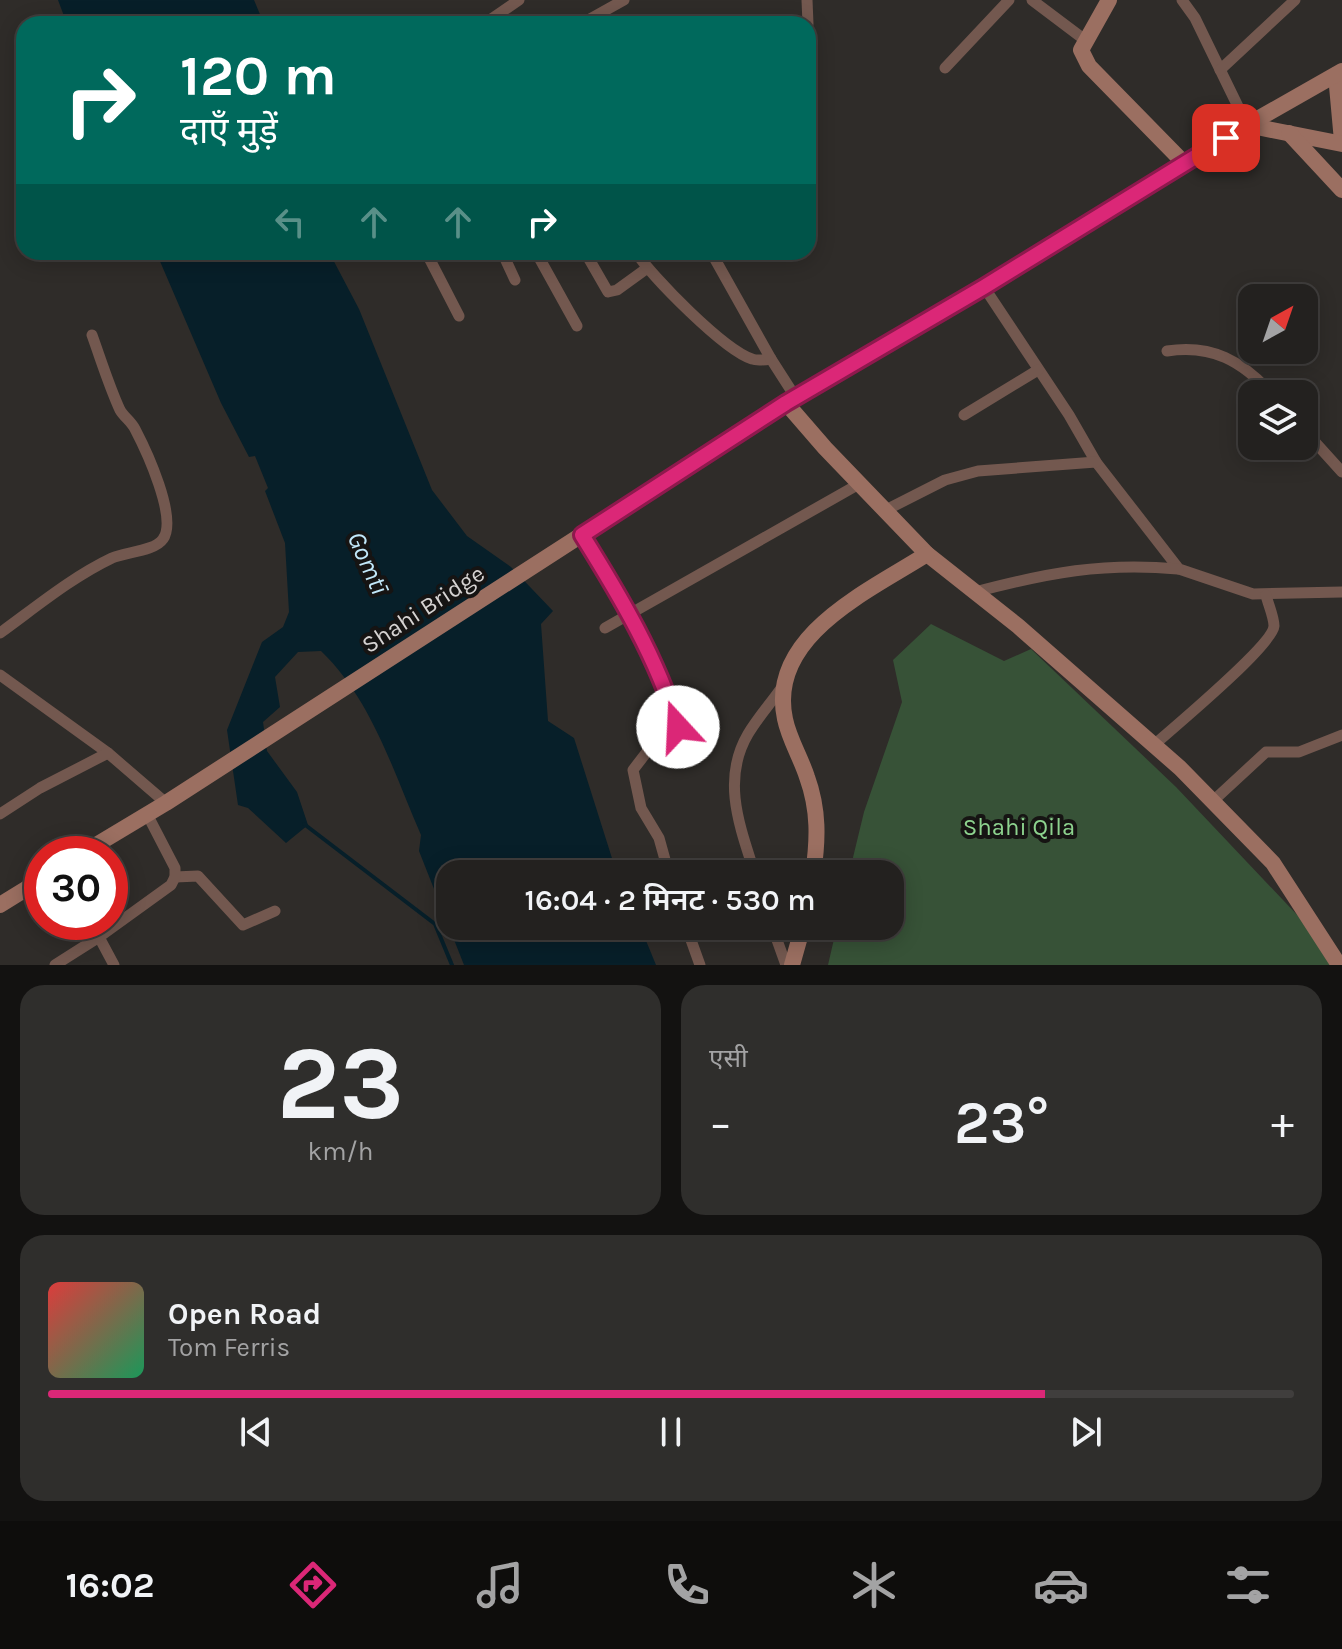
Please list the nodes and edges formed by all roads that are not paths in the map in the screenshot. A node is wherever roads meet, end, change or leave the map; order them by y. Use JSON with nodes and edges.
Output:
{"nodes":[{"id":1,"x":519,"y":0,"type":"edge"},
{"id":2,"x":1009,"y":0,"type":"edge"},
{"id":3,"x":1032,"y":0,"type":"edge"},
{"id":4,"x":1109,"y":0,"type":"edge"},
{"id":5,"x":1182,"y":0,"type":"edge"},
{"id":6,"x":1295,"y":0,"type":"edge"},
{"id":7,"x":616,"y":2,"type":"edge"},
{"id":8,"x":496,"y":16,"type":"edge"},
{"id":9,"x":594,"y":16,"type":"edge"},
{"id":10,"x":1085,"y":40,"type":"junction"},
{"id":11,"x":945,"y":68,"type":"dead end"},
{"id":12,"x":1220,"y":70,"type":"junction"},
{"id":13,"x":1339,"y":73,"type":"edge"},
{"id":14,"x":1247,"y":125,"type":"junction"},
{"id":15,"x":1289,"y":133,"type":"junction"},
{"id":16,"x":1342,"y":142,"type":"edge"},
{"id":17,"x":1185,"y":164,"type":"junction"},
{"id":18,"x":1342,"y":190,"type":"edge"},
{"id":19,"x":430,"y":260,"type":"edge"},
{"id":20,"x":506,"y":260,"type":"edge"},
{"id":21,"x":540,"y":260,"type":"edge"},
{"id":22,"x":589,"y":260,"type":"edge"},
{"id":23,"x":641,"y":260,"type":"edge"},
{"id":24,"x":715,"y":260,"type":"edge"},
{"id":25,"x":646,"y":269,"type":"junction"},
{"id":26,"x":515,"y":280,"type":"dead end"},
{"id":27,"x":984,"y":287,"type":"junction"},
{"id":28,"x":459,"y":316,"type":"dead end"},
{"id":29,"x":577,"y":326,"type":"dead end"},
{"id":30,"x":92,"y":335,"type":"dead end"},
{"id":31,"x":1167,"y":351,"type":"dead end"},
{"id":32,"x":771,"y":359,"type":"junction"},
{"id":33,"x":1038,"y":370,"type":"junction"},
{"id":34,"x":1256,"y":380,"type":"edge"},
{"id":35,"x":791,"y":400,"type":"junction"},
{"id":36,"x":964,"y":415,"type":"dead end"},
{"id":37,"x":1318,"y":445,"type":"edge"},
{"id":38,"x":1096,"y":462,"type":"junction"},
{"id":39,"x":1342,"y":472,"type":"edge"},
{"id":40,"x":859,"y":484,"type":"junction"},
{"id":41,"x":884,"y":511,"type":"junction"},
{"id":42,"x":582,"y":535,"type":"junction"},
{"id":43,"x":927,"y":554,"type":"junction"},
{"id":44,"x":1179,"y":569,"type":"junction"},
{"id":45,"x":975,"y":592,"type":"junction"},
{"id":46,"x":1342,"y":592,"type":"edge"},
{"id":47,"x":1266,"y":595,"type":"junction"},
{"id":48,"x":631,"y":613,"type":"junction"},
{"id":49,"x":605,"y":628,"type":"dead end"},
{"id":50,"x":0,"y":633,"type":"edge"},
{"id":51,"x":0,"y":675,"type":"edge"},
{"id":52,"x":782,"y":687,"type":"junction"},
{"id":53,"x":1342,"y":735,"type":"edge"},
{"id":54,"x":1154,"y":745,"type":"junction"},
{"id":55,"x":108,"y":753,"type":"junction"},
{"id":56,"x":1213,"y":801,"type":"junction"},
{"id":57,"x":166,"y":803,"type":"junction"},
{"id":58,"x":0,"y":814,"type":"edge"},
{"id":59,"x":147,"y":814,"type":"junction"},
{"id":60,"x":111,"y":836,"type":"edge"},
{"id":61,"x":665,"y":860,"type":"edge"},
{"id":62,"x":750,"y":860,"type":"edge"},
{"id":63,"x":815,"y":860,"type":"edge"},
{"id":64,"x":175,"y":877,"type":"junction"},
{"id":65,"x":24,"y":890,"type":"edge"},
{"id":66,"x":0,"y":905,"type":"edge"},
{"id":67,"x":275,"y":911,"type":"dead end"},
{"id":68,"x":128,"y":916,"type":"edge"},
{"id":69,"x":94,"y":940,"type":"edge"},
{"id":70,"x":101,"y":940,"type":"edge"},
{"id":71,"x":691,"y":940,"type":"edge"},
{"id":72,"x":778,"y":940,"type":"edge"},
{"id":73,"x":798,"y":940,"type":"edge"},
{"id":74,"x":55,"y":965,"type":"edge"},
{"id":75,"x":114,"y":965,"type":"edge"},
{"id":76,"x":700,"y":965,"type":"edge"},
{"id":77,"x":789,"y":965,"type":"edge"},
{"id":78,"x":1339,"y":965,"type":"edge"}],
"edges":[{"from":1,"to":8,"type":"street"},
{"from":2,"to":11,"type":"street"},
{"from":3,"to":10,"type":"street"},
{"from":4,"to":10,"type":"street"},
{"from":5,"to":12,"type":"street"},
{"from":6,"to":12,"type":"street"},
{"from":7,"to":9,"type":"street"},
{"from":10,"to":17,"type":"street"},
{"from":12,"to":14,"type":"street"},
{"from":13,"to":14,"type":"street","name":"Shahi Bridge"},
{"from":13,"to":16,"type":"street"},
{"from":14,"to":15,"type":"street"},
{"from":14,"to":17,"type":"street","name":"Shahi Bridge"},
{"from":15,"to":16,"type":"street"},
{"from":15,"to":18,"type":"street"},
{"from":17,"to":27,"type":"street","name":"Shahi Bridge"},
{"from":19,"to":28,"type":"street"},
{"from":20,"to":26,"type":"street"},
{"from":21,"to":29,"type":"street"},
{"from":22,"to":25,"type":"street"},
{"from":23,"to":25,"type":"street"},
{"from":24,"to":32,"type":"street"},
{"from":25,"to":32,"type":"street"},
{"from":27,"to":33,"type":"street"},
{"from":27,"to":35,"type":"street","name":"Shahi Bridge"},
{"from":30,"to":50,"type":"street"},
{"from":31,"to":34,"type":"street"},
{"from":32,"to":35,"type":"street"},
{"from":33,"to":36,"type":"street"},
{"from":33,"to":38,"type":"street"},
{"from":35,"to":40,"type":"street"},
{"from":35,"to":42,"type":"street","name":"Shahi Bridge"},
{"from":37,"to":39,"type":"street"},
{"from":38,"to":41,"type":"street"},
{"from":38,"to":44,"type":"street"},
{"from":40,"to":41,"type":"street"},
{"from":40,"to":48,"type":"street"},
{"from":41,"to":43,"type":"street"},
{"from":42,"to":48,"type":"street"},
{"from":42,"to":57,"type":"street","name":"Shahi Bridge"},
{"from":43,"to":45,"type":"street"},
{"from":43,"to":52,"type":"street"},
{"from":44,"to":45,"type":"street"},
{"from":44,"to":47,"type":"street"},
{"from":45,"to":54,"type":"street"},
{"from":46,"to":47,"type":"street"},
{"from":47,"to":54,"type":"street"},
{"from":48,"to":49,"type":"street"},
{"from":48,"to":61,"type":"street"},
{"from":51,"to":55,"type":"street"},
{"from":52,"to":62,"type":"street"},
{"from":52,"to":63,"type":"street"},
{"from":53,"to":56,"type":"street"},
{"from":54,"to":56,"type":"street"},
{"from":55,"to":57,"type":"street"},
{"from":55,"to":58,"type":"street"},
{"from":56,"to":78,"type":"street"},
{"from":57,"to":59,"type":"street","name":"Shahi Bridge"},
{"from":59,"to":60,"type":"street","name":"Shahi Bridge"},
{"from":59,"to":64,"type":"street"},
{"from":64,"to":67,"type":"street"},
{"from":64,"to":68,"type":"street"},
{"from":65,"to":66,"type":"street"},
{"from":69,"to":74,"type":"street"},
{"from":70,"to":75,"type":"street"},
{"from":71,"to":76,"type":"street"},
{"from":72,"to":77,"type":"street"},
{"from":73,"to":77,"type":"street"}]}
